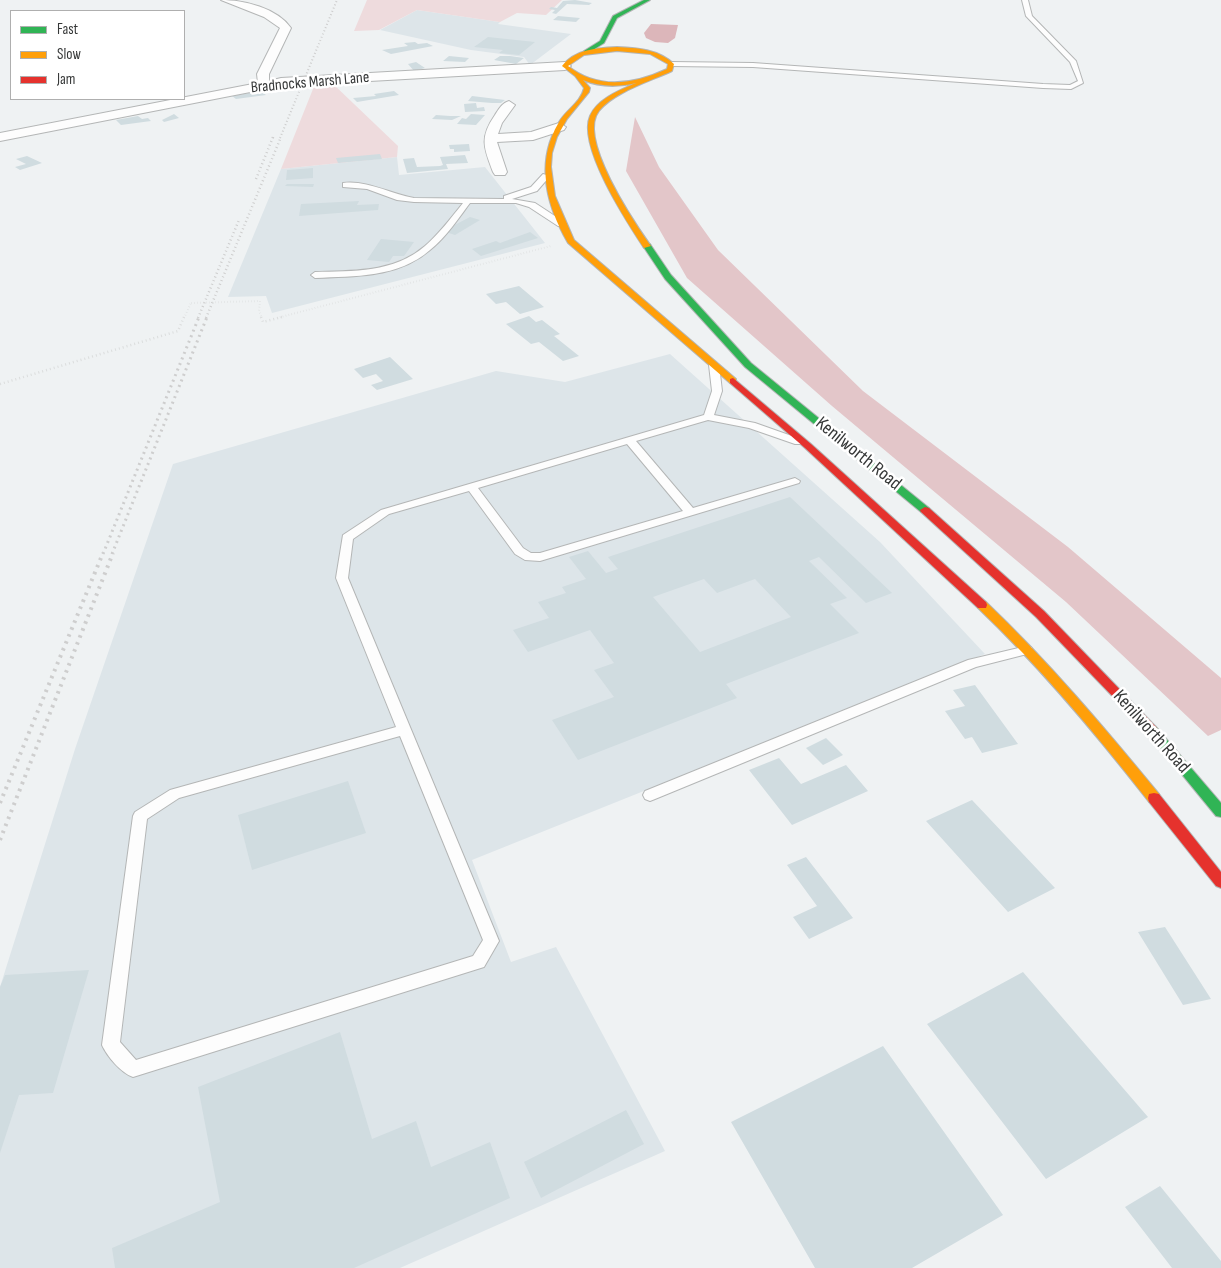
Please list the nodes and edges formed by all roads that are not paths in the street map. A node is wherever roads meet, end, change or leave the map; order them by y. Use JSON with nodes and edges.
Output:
{"nodes":[{"id":1,"x":226,"y":0,"type":"edge"},
{"id":2,"x":649,"y":0,"type":"edge"},
{"id":3,"x":1025,"y":0,"type":"edge"},
{"id":4,"x":636,"y":19,"type":"dead end"},
{"id":5,"x":632,"y":42,"type":"dead end"},
{"id":6,"x":586,"y":52,"type":"junction"},
{"id":7,"x":649,"y":52,"type":"junction"},
{"id":8,"x":671,"y":64,"type":"junction"},
{"id":9,"x":565,"y":66,"type":"junction"},
{"id":10,"x":577,"y":77,"type":"junction"},
{"id":11,"x":649,"y":80,"type":"junction"},
{"id":12,"x":265,"y":84,"type":"junction"},
{"id":13,"x":509,"y":105,"type":"dead end"},
{"id":14,"x":559,"y":127,"type":"junction"},
{"id":15,"x":0,"y":137,"type":"edge"},
{"id":16,"x":490,"y":138,"type":"junction"},
{"id":17,"x":513,"y":138,"type":"junction"},
{"id":18,"x":547,"y":160,"type":"junction"},
{"id":19,"x":500,"y":172,"type":"dead end"},
{"id":20,"x":546,"y":176,"type":"junction"},
{"id":21,"x":346,"y":185,"type":"dead end"},
{"id":22,"x":500,"y":200,"type":"junction"},
{"id":23,"x":468,"y":201,"type":"junction"},
{"id":24,"x":561,"y":224,"type":"junction"},
{"id":25,"x":315,"y":276,"type":"dead end"},
{"id":26,"x":714,"y":365,"type":"junction"},
{"id":27,"x":708,"y":417,"type":"junction"},
{"id":28,"x":629,"y":440,"type":"junction"},
{"id":29,"x":808,"y":446,"type":"junction"},
{"id":30,"x":795,"y":481,"type":"dead end"},
{"id":31,"x":472,"y":487,"type":"junction"},
{"id":32,"x":690,"y":512,"type":"junction"},
{"id":33,"x":1027,"y":650,"type":"junction"},
{"id":34,"x":403,"y":730,"type":"junction"},
{"id":35,"x":650,"y":795,"type":"dead end"},
{"id":36,"x":1221,"y":812,"type":"edge"},
{"id":37,"x":1221,"y":882,"type":"edge"}],
"edges":[{"from":1,"to":12,"type":"street"},
{"from":2,"to":4,"type":"highway"},
{"from":2,"to":6,"type":"highway"},
{"from":3,"to":8,"type":"lane"},
{"from":5,"to":7,"type":"highway"},
{"from":6,"to":7,"type":"highway"},
{"from":6,"to":9,"type":"highway"},
{"from":7,"to":8,"type":"highway"},
{"from":8,"to":11,"type":"highway","name":"Kenilworth Road"},
{"from":9,"to":10,"type":"highway"},
{"from":9,"to":12,"type":"street","name":"Bradnocks Marsh Lane"},
{"from":10,"to":11,"type":"highway"},
{"from":10,"to":14,"type":"highway","name":"Kenilworth Road"},
{"from":11,"to":36,"type":"highway","name":"Kenilworth Road"},
{"from":12,"to":15,"type":"street","name":"Bradnocks Marsh Lane"},
{"from":13,"to":16,"type":"street"},
{"from":14,"to":17,"type":"street"},
{"from":14,"to":18,"type":"highway","name":"Kenilworth Road"},
{"from":16,"to":17,"type":"street"},
{"from":16,"to":19,"type":"street"},
{"from":17,"to":18,"type":"street"},
{"from":18,"to":20,"type":"highway","name":"Kenilworth Road"},
{"from":20,"to":22,"type":"lane"},
{"from":20,"to":24,"type":"highway","name":"Kenilworth Road"},
{"from":21,"to":23,"type":"lane"},
{"from":22,"to":23,"type":"lane"},
{"from":22,"to":24,"type":"lane"},
{"from":23,"to":25,"type":"lane"},
{"from":24,"to":26,"type":"highway","name":"Kenilworth Road"},
{"from":26,"to":27,"type":"lane"},
{"from":26,"to":29,"type":"highway","name":"Kenilworth Road"},
{"from":27,"to":28,"type":"lane"},
{"from":27,"to":29,"type":"lane"},
{"from":28,"to":31,"type":"lane"},
{"from":28,"to":32,"type":"lane"},
{"from":29,"to":33,"type":"highway","name":"Kenilworth Road"},
{"from":30,"to":32,"type":"lane"},
{"from":31,"to":32,"type":"lane"},
{"from":31,"to":34,"type":"lane"},
{"from":33,"to":35,"type":"lane"},
{"from":33,"to":37,"type":"highway","name":"Kenilworth Road"},
{"from":34,"to":34,"type":"lane"}]}
